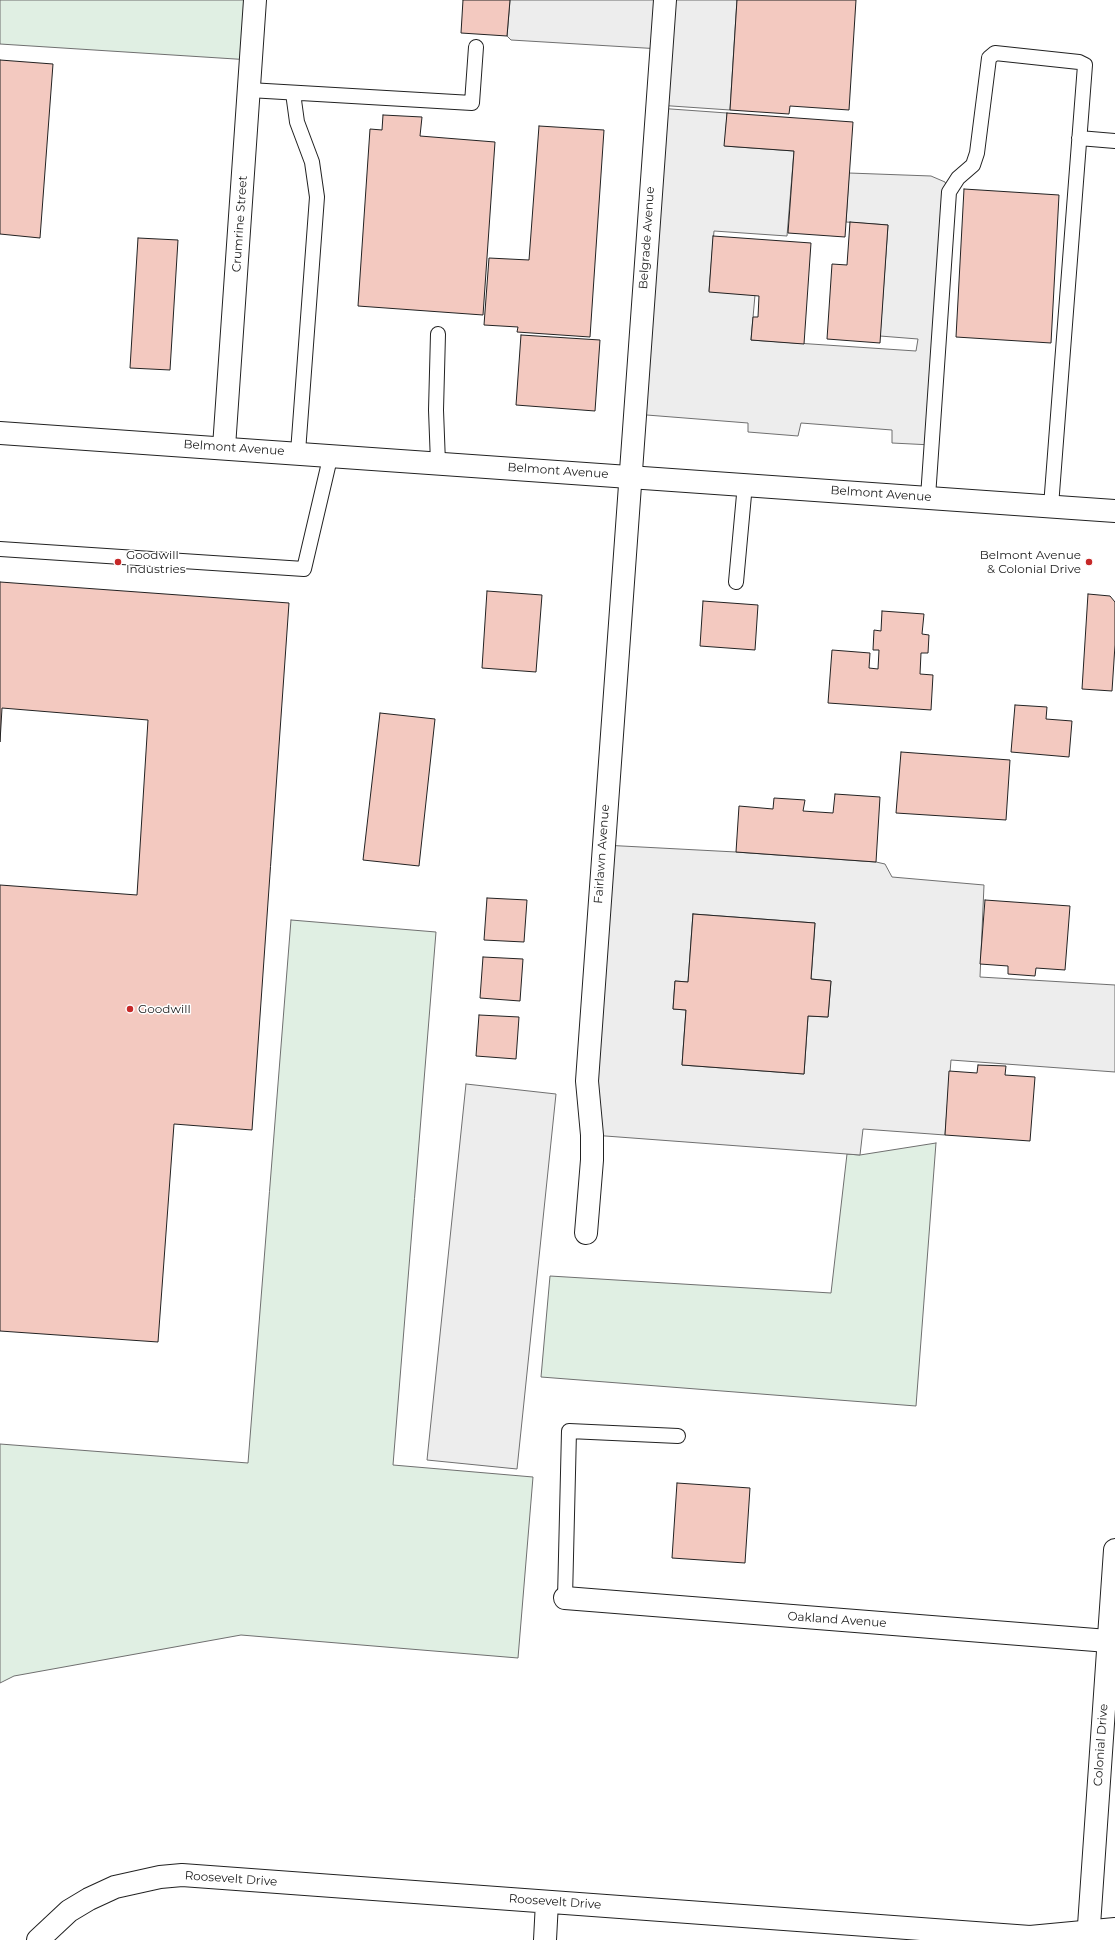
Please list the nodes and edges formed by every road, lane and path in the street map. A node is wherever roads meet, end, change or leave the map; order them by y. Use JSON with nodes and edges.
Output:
{"nodes":[{"id":1,"x":255,"y":0,"type":"edge"},
{"id":2,"x":664,"y":0,"type":"edge"},
{"id":3,"x":476,"y":47,"type":"dead end"},
{"id":4,"x":249,"y":90,"type":"junction"},
{"id":5,"x":293,"y":93,"type":"junction"},
{"id":6,"x":1079,"y":138,"type":"junction"},
{"id":7,"x":1115,"y":141,"type":"edge"},
{"id":8,"x":438,"y":334,"type":"dead end"},
{"id":9,"x":0,"y":433,"type":"edge"},
{"id":10,"x":224,"y":447,"type":"junction"},
{"id":11,"x":298,"y":452,"type":"junction"},
{"id":12,"x":331,"y":454,"type":"junction"},
{"id":13,"x":438,"y":463,"type":"junction"},
{"id":14,"x":629,"y":476,"type":"junction"},
{"id":15,"x":745,"y":484,"type":"junction"},
{"id":16,"x":928,"y":497,"type":"junction"},
{"id":17,"x":1051,"y":506,"type":"junction"},
{"id":18,"x":1115,"y":510,"type":"edge"},
{"id":19,"x":0,"y":549,"type":"edge"},
{"id":20,"x":736,"y":582,"type":"dead end"},
{"id":21,"x":586,"y":1232,"type":"dead end"},
{"id":22,"x":678,"y":1436,"type":"dead end"},
{"id":23,"x":1115,"y":1550,"type":"edge"},
{"id":24,"x":565,"y":1598,"type":"joint"},
{"id":25,"x":1108,"y":1641,"type":"junction"},
{"id":26,"x":547,"y":1902,"type":"junction"},
{"id":27,"x":1115,"y":1929,"type":"edge"},
{"id":28,"x":1088,"y":1936,"type":"edge"},
{"id":29,"x":38,"y":1940,"type":"edge"},
{"id":30,"x":545,"y":1940,"type":"edge"}],
"edges":[{"from":1,"to":4,"type":"street","name":"Crumrine Street"},
{"from":2,"to":14,"type":"street","name":"Belgrade Avenue"},
{"from":3,"to":5,"type":"lane"},
{"from":4,"to":5,"type":"lane"},
{"from":4,"to":10,"type":"street","name":"Crumrine Street"},
{"from":5,"to":11,"type":"lane"},
{"from":6,"to":7,"type":"lane"},
{"from":6,"to":16,"type":"lane"},
{"from":6,"to":17,"type":"lane"},
{"from":8,"to":13,"type":"lane"},
{"from":9,"to":10,"type":"street","name":"Belmont Avenue"},
{"from":10,"to":11,"type":"street","name":"Belmont Avenue"},
{"from":11,"to":12,"type":"street","name":"Belmont Avenue"},
{"from":12,"to":13,"type":"street","name":"Belmont Avenue"},
{"from":12,"to":19,"type":"lane"},
{"from":13,"to":14,"type":"street","name":"Belmont Avenue"},
{"from":14,"to":15,"type":"street","name":"Belmont Avenue"},
{"from":14,"to":21,"type":"street","name":"Fairlawn Avenue"},
{"from":15,"to":16,"type":"street","name":"Belmont Avenue"},
{"from":15,"to":20,"type":"lane"},
{"from":16,"to":17,"type":"street","name":"Belmont Avenue"},
{"from":17,"to":18,"type":"street","name":"Belmont Avenue"},
{"from":22,"to":24,"type":"lane"},
{"from":23,"to":25,"type":"street","name":"Colonial Drive"},
{"from":24,"to":25,"type":"street","name":"Oakland Avenue"},
{"from":25,"to":28,"type":"street","name":"Colonial Drive"},
{"from":26,"to":28,"type":"street","name":"Roosevelt Drive"},
{"from":26,"to":29,"type":"street","name":"Roosevelt Drive"},
{"from":26,"to":30,"type":"street"},
{"from":27,"to":28,"type":"street","name":"Roosevelt Drive"}]}
